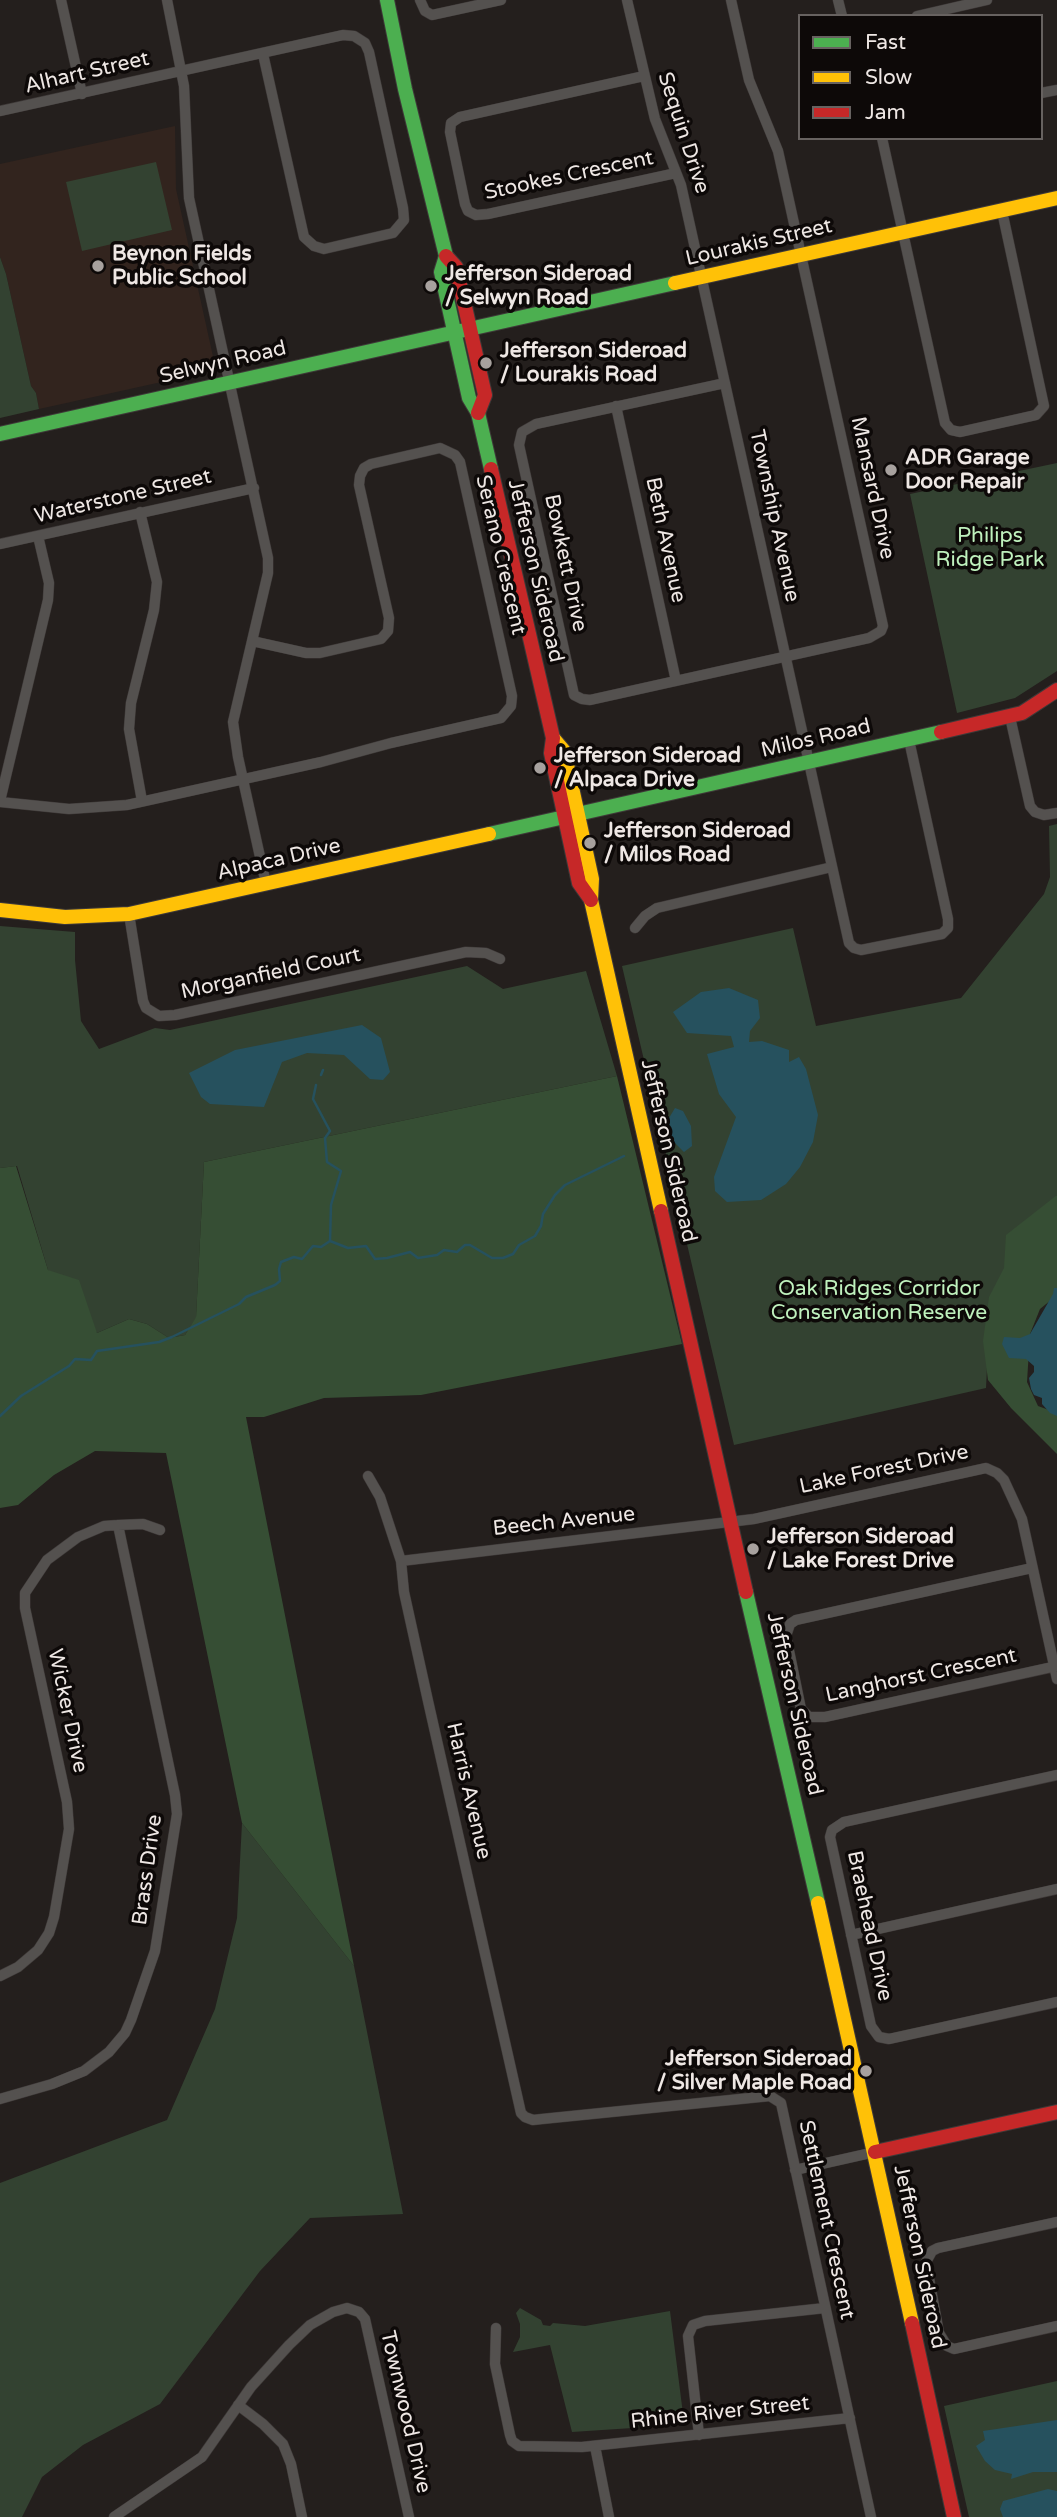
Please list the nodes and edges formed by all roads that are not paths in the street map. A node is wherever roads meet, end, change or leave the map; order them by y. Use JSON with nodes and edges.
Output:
{"nodes":[{"id":1,"x":61,"y":0,"type":"edge"},
{"id":2,"x":167,"y":0,"type":"edge"},
{"id":3,"x":387,"y":0,"type":"edge"},
{"id":4,"x":420,"y":0,"type":"edge"},
{"id":5,"x":502,"y":0,"type":"edge"},
{"id":6,"x":627,"y":0,"type":"edge"},
{"id":7,"x":732,"y":0,"type":"edge"},
{"id":8,"x":987,"y":0,"type":"edge"},
{"id":9,"x":926,"y":14,"type":"edge"},
{"id":10,"x":263,"y":54,"type":"junction"},
{"id":11,"x":182,"y":71,"type":"junction"},
{"id":12,"x":644,"y":76,"type":"junction"},
{"id":13,"x":82,"y":94,"type":"junction"},
{"id":14,"x":0,"y":111,"type":"edge"},
{"id":15,"x":882,"y":140,"type":"edge"},
{"id":16,"x":676,"y":173,"type":"junction"},
{"id":17,"x":1057,"y":198,"type":"edge"},
{"id":18,"x":1002,"y":211,"type":"junction"},
{"id":19,"x":902,"y":232,"type":"junction"},
{"id":20,"x":801,"y":255,"type":"junction"},
{"id":21,"x":446,"y":256,"type":"junction"},
{"id":22,"x":702,"y":278,"type":"junction"},
{"id":23,"x":470,"y":329,"type":"junction"},
{"id":24,"x":454,"y":332,"type":"junction"},
{"id":25,"x":230,"y":383,"type":"junction"},
{"id":26,"x":725,"y":383,"type":"junction"},
{"id":27,"x":616,"y":406,"type":"junction"},
{"id":28,"x":478,"y":413,"type":"junction"},
{"id":29,"x":0,"y":434,"type":"edge"},
{"id":30,"x":254,"y":488,"type":"junction"},
{"id":31,"x":140,"y":513,"type":"junction"},
{"id":32,"x":38,"y":536,"type":"junction"},
{"id":33,"x":0,"y":544,"type":"edge"},
{"id":34,"x":251,"y":641,"type":"junction"},
{"id":35,"x":786,"y":657,"type":"junction"},
{"id":36,"x":676,"y":681,"type":"junction"},
{"id":37,"x":1057,"y":690,"type":"edge"},
{"id":38,"x":1010,"y":717,"type":"junction"},
{"id":39,"x":909,"y":740,"type":"junction"},
{"id":40,"x":809,"y":762,"type":"junction"},
{"id":41,"x":243,"y":779,"type":"junction"},
{"id":42,"x":142,"y":801,"type":"junction"},
{"id":43,"x":0,"y":802,"type":"edge"},
{"id":44,"x":1057,"y":813,"type":"edge"},
{"id":45,"x":571,"y":815,"type":"junction"},
{"id":46,"x":832,"y":867,"type":"junction"},
{"id":47,"x":266,"y":884,"type":"junction"},
{"id":48,"x":0,"y":910,"type":"edge"},
{"id":49,"x":129,"y":914,"type":"junction"},
{"id":50,"x":635,"y":928,"type":"dead end"},
{"id":51,"x":500,"y":959,"type":"dead end"},
{"id":52,"x":368,"y":1476,"type":"dead end"},
{"id":53,"x":731,"y":1522,"type":"junction"},
{"id":54,"x":118,"y":1525,"type":"junction"},
{"id":55,"x":160,"y":1530,"type":"dead end"},
{"id":56,"x":401,"y":1561,"type":"junction"},
{"id":57,"x":1032,"y":1568,"type":"junction"},
{"id":58,"x":1056,"y":1666,"type":"edge"},
{"id":59,"x":1057,"y":1679,"type":"edge"},
{"id":60,"x":1057,"y":1775,"type":"edge"},
{"id":61,"x":1057,"y":1889,"type":"edge"},
{"id":62,"x":851,"y":1936,"type":"junction"},
{"id":63,"x":0,"y":1976,"type":"edge"},
{"id":64,"x":1057,"y":2002,"type":"edge"},
{"id":65,"x":0,"y":2099,"type":"edge"},
{"id":66,"x":1057,"y":2112,"type":"edge"},
{"id":67,"x":525,"y":2117,"type":"joint"},
{"id":68,"x":875,"y":2152,"type":"junction"},
{"id":69,"x":794,"y":2170,"type":"junction"},
{"id":70,"x":1057,"y":2222,"type":"edge"},
{"id":71,"x":825,"y":2308,"type":"junction"},
{"id":72,"x":1057,"y":2326,"type":"edge"},
{"id":73,"x":496,"y":2328,"type":"dead end"},
{"id":74,"x":238,"y":2405,"type":"junction"},
{"id":75,"x":850,"y":2418,"type":"junction"},
{"id":76,"x":699,"y":2435,"type":"junction"},
{"id":77,"x":595,"y":2446,"type":"junction"},
{"id":78,"x":114,"y":2517,"type":"edge"},
{"id":79,"x":302,"y":2517,"type":"edge"},
{"id":80,"x":409,"y":2517,"type":"edge"},
{"id":81,"x":609,"y":2517,"type":"edge"},
{"id":82,"x":871,"y":2517,"type":"edge"},
{"id":83,"x":954,"y":2517,"type":"edge"}],
"edges":[{"from":1,"to":13,"type":"street"},
{"from":2,"to":11,"type":"street"},
{"from":3,"to":21,"type":"street","name":"Jefferson Sideroad"},
{"from":4,"to":5,"type":"street"},
{"from":6,"to":12,"type":"street","name":"Sequin Drive"},
{"from":7,"to":20,"type":"street"},
{"from":8,"to":9,"type":"street"},
{"from":10,"to":10,"type":"street","name":"Alhart Street"},
{"from":10,"to":11,"type":"street","name":"Alhart Street"},
{"from":11,"to":13,"type":"street","name":"Alhart Street"},
{"from":11,"to":25,"type":"street"},
{"from":12,"to":16,"type":"street","name":"Sequin Drive"},
{"from":12,"to":16,"type":"street","name":"Stookes Crescent"},
{"from":13,"to":14,"type":"street","name":"Alhart Street"},
{"from":15,"to":19,"type":"street"},
{"from":16,"to":22,"type":"street","name":"Sequin Drive"},
{"from":17,"to":18,"type":"street","name":"Lourakis Street"},
{"from":18,"to":19,"type":"street","name":"Lourakis Street"},
{"from":18,"to":19,"type":"street"},
{"from":19,"to":20,"type":"street","name":"Lourakis Street"},
{"from":20,"to":22,"type":"street","name":"Lourakis Street"},
{"from":20,"to":35,"type":"street","name":"Mansard Drive"},
{"from":21,"to":23,"type":"street","name":"Jefferson Sideroad"},
{"from":21,"to":24,"type":"street","name":"Jefferson Sideroad"},
{"from":22,"to":23,"type":"street","name":"Lourakis Street"},
{"from":22,"to":26,"type":"street","name":"Township Avenue"},
{"from":23,"to":24,"type":"street","name":"Lourakis Street"},
{"from":23,"to":28,"type":"street","name":"Jefferson Sideroad"},
{"from":24,"to":25,"type":"street","name":"Selwyn Road"},
{"from":24,"to":28,"type":"street","name":"Jefferson Sideroad"},
{"from":25,"to":29,"type":"street","name":"Selwyn Road"},
{"from":25,"to":30,"type":"street"},
{"from":26,"to":27,"type":"street","name":"Bowkett Drive"},
{"from":26,"to":35,"type":"street","name":"Township Avenue"},
{"from":27,"to":36,"type":"street","name":"Beth Avenue"},
{"from":27,"to":36,"type":"street","name":"Bowkett Drive"},
{"from":28,"to":45,"type":"street","name":"Jefferson Sideroad"},
{"from":30,"to":31,"type":"street","name":"Waterstone Street"},
{"from":30,"to":34,"type":"street"},
{"from":31,"to":32,"type":"street","name":"Waterstone Street"},
{"from":31,"to":42,"type":"street"},
{"from":32,"to":33,"type":"street","name":"Waterstone Street"},
{"from":32,"to":43,"type":"street"},
{"from":34,"to":41,"type":"street"},
{"from":34,"to":41,"type":"street","name":"Serano Crescent"},
{"from":35,"to":36,"type":"street","name":"Bowkett Drive"},
{"from":35,"to":40,"type":"street","name":"Township Avenue"},
{"from":37,"to":38,"type":"street","name":"Milos Road"},
{"from":38,"to":39,"type":"street","name":"Milos Road"},
{"from":38,"to":44,"type":"street"},
{"from":39,"to":40,"type":"street","name":"Milos Road"},
{"from":39,"to":46,"type":"street","name":"Township Avenue"},
{"from":40,"to":45,"type":"street","name":"Milos Road"},
{"from":40,"to":46,"type":"street","name":"Township Avenue"},
{"from":41,"to":42,"type":"street"},
{"from":41,"to":47,"type":"street"},
{"from":42,"to":43,"type":"street"},
{"from":45,"to":47,"type":"street","name":"Alpaca Drive"},
{"from":45,"to":53,"type":"street","name":"Jefferson Sideroad"},
{"from":46,"to":50,"type":"street"},
{"from":47,"to":49,"type":"street","name":"Alpaca Drive"},
{"from":48,"to":49,"type":"street","name":"Alpaca Drive"},
{"from":49,"to":51,"type":"street","name":"Morganfield Court"},
{"from":52,"to":56,"type":"street","name":"Harris Avenue"},
{"from":53,"to":56,"type":"street","name":"Beech Avenue"},
{"from":53,"to":57,"type":"street","name":"Lake Forest Drive"},
{"from":53,"to":68,"type":"street","name":"Jefferson Sideroad"},
{"from":54,"to":55,"type":"street","name":"Wicker Drive"},
{"from":54,"to":63,"type":"street","name":"Wicker Drive"},
{"from":54,"to":65,"type":"street","name":"Brass Drive"},
{"from":56,"to":67,"type":"street","name":"Harris Avenue"},
{"from":57,"to":58,"type":"street","name":"Lake Forest Drive"},
{"from":57,"to":58,"type":"street","name":"Langhorst Crescent"},
{"from":58,"to":59,"type":"street","name":"Lake Forest Drive"},
{"from":60,"to":62,"type":"street","name":"Braehead Drive"},
{"from":61,"to":62,"type":"street"},
{"from":62,"to":64,"type":"street","name":"Braehead Drive"},
{"from":66,"to":68,"type":"street"},
{"from":67,"to":69,"type":"street","name":"Settlement Crescent"},
{"from":68,"to":69,"type":"street"},
{"from":68,"to":83,"type":"street","name":"Jefferson Sideroad"},
{"from":69,"to":71,"type":"street","name":"Settlement Crescent"},
{"from":70,"to":72,"type":"street"},
{"from":71,"to":75,"type":"street","name":"Settlement Crescent"},
{"from":71,"to":76,"type":"street"},
{"from":73,"to":77,"type":"street","name":"Rhine River Street"},
{"from":74,"to":78,"type":"street","name":"Townwood Drive"},
{"from":74,"to":79,"type":"street"},
{"from":74,"to":80,"type":"street","name":"Townwood Drive"},
{"from":75,"to":76,"type":"street","name":"Rhine River Street"},
{"from":75,"to":82,"type":"street","name":"Settlement Crescent"},
{"from":76,"to":77,"type":"street","name":"Rhine River Street"},
{"from":77,"to":81,"type":"street"}]}
